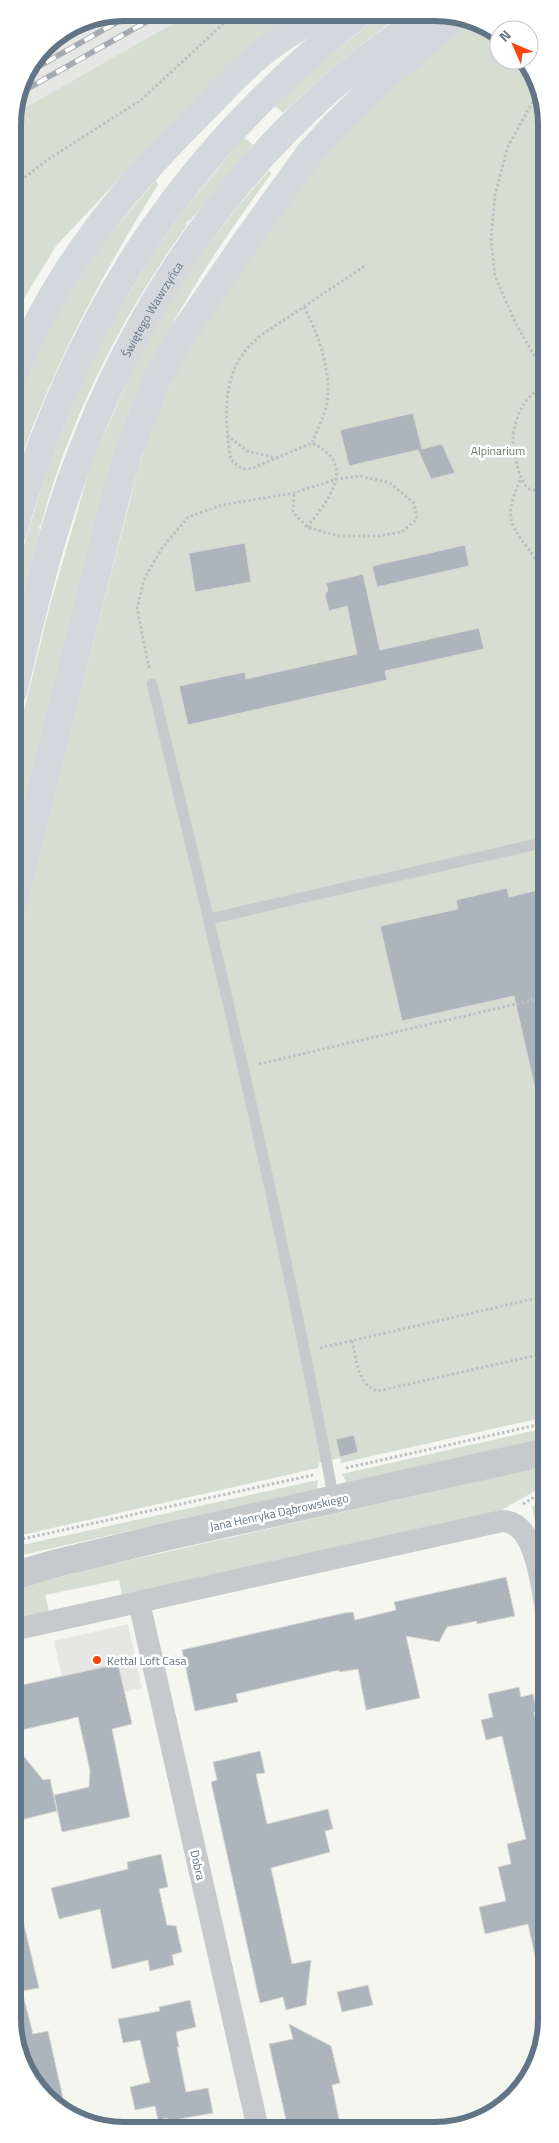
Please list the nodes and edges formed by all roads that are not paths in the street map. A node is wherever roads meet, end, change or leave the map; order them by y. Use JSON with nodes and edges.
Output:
{"nodes":[{"id":1,"x":308,"y":21,"type":"edge"},
{"id":2,"x":351,"y":21,"type":"edge"},
{"id":3,"x":418,"y":21,"type":"edge"},
{"id":4,"x":450,"y":22,"type":"edge"},
{"id":5,"x":21,"y":359,"type":"edge"},
{"id":6,"x":21,"y":507,"type":"edge"},
{"id":7,"x":21,"y":662,"type":"edge"},
{"id":8,"x":152,"y":684,"type":"road end"},
{"id":9,"x":538,"y":844,"type":"edge"},
{"id":10,"x":21,"y":872,"type":"edge"},
{"id":11,"x":209,"y":919,"type":"junction"},
{"id":12,"x":538,"y":1454,"type":"edge"},
{"id":13,"x":334,"y":1500,"type":"junction"},
{"id":14,"x":21,"y":1573,"type":"edge"},
{"id":15,"x":538,"y":1575,"type":"edge"},
{"id":16,"x":139,"y":1602,"type":"junction"},
{"id":17,"x":21,"y":1628,"type":"edge"},
{"id":18,"x":256,"y":2122,"type":"edge"}],
"edges":[{"from":1,"to":5,"type":"main road"},
{"from":2,"to":6,"type":"main road"},
{"from":3,"to":7,"type":"main road","name":"Świętego Wawrzyńca"},
{"from":4,"to":10,"type":"main road"},
{"from":8,"to":11,"type":"lane"},
{"from":9,"to":11,"type":"lane"},
{"from":11,"to":13,"type":"lane"},
{"from":12,"to":13,"type":"street","name":"Jana Henryka Dąbrowskiego"},
{"from":13,"to":14,"type":"street","name":"Jana Henryka Dąbrowskiego"},
{"from":15,"to":16,"type":"street"},
{"from":16,"to":17,"type":"street"},
{"from":16,"to":18,"type":"street","name":"Dobra"}]}
